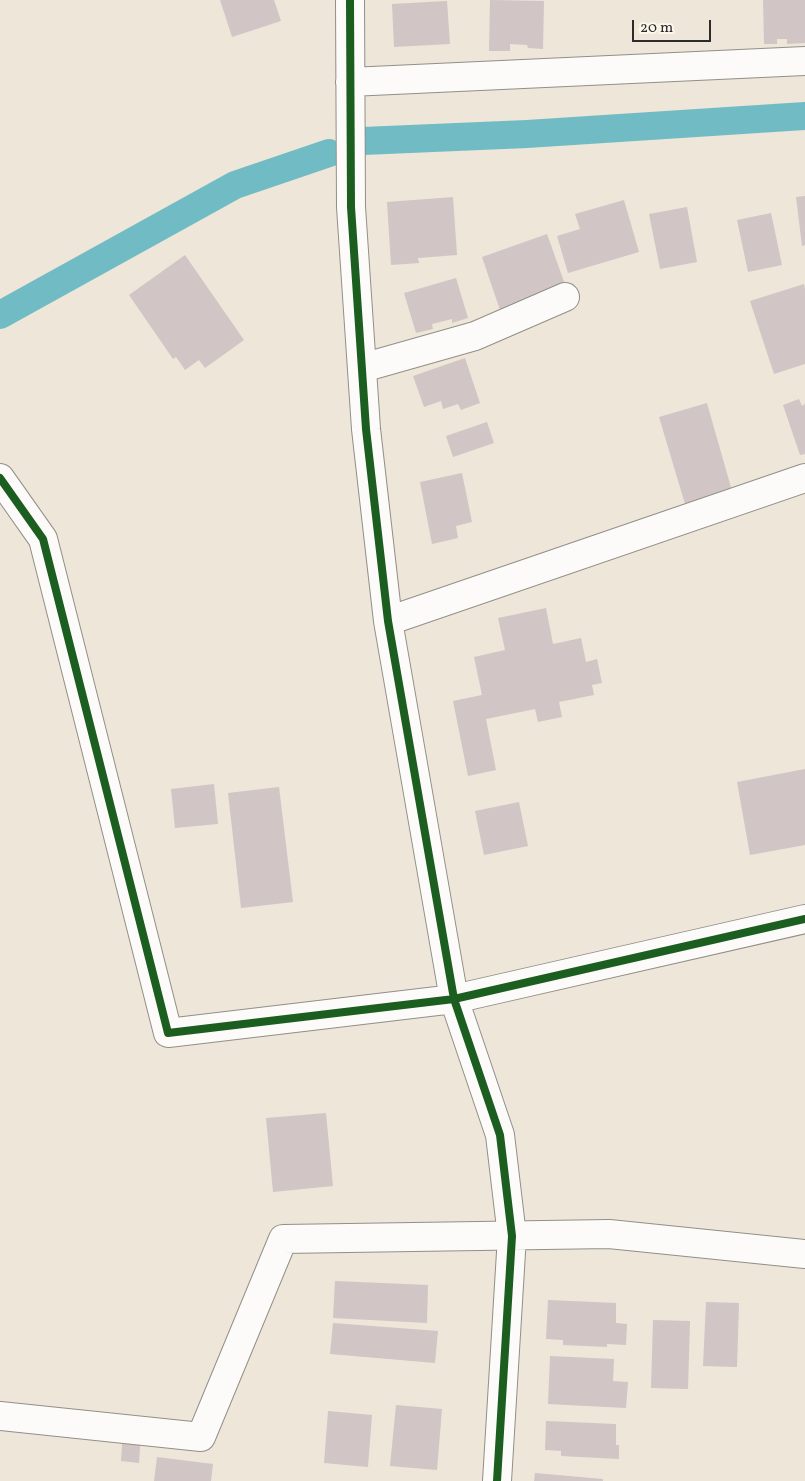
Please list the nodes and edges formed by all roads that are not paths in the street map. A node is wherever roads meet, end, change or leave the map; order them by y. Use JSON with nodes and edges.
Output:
{"nodes":[{"id":1,"x":350,"y":0,"type":"edge"},
{"id":2,"x":805,"y":61,"type":"edge"},
{"id":3,"x":350,"y":82,"type":"junction"},
{"id":4,"x":566,"y":297,"type":"dead end"},
{"id":5,"x":362,"y":368,"type":"junction"},
{"id":6,"x":0,"y":478,"type":"edge"},
{"id":7,"x":805,"y":478,"type":"edge"},
{"id":8,"x":388,"y":621,"type":"junction"},
{"id":9,"x":805,"y":919,"type":"edge"},
{"id":10,"x":454,"y":999,"type":"junction"},
{"id":11,"x":512,"y":1236,"type":"junction"},
{"id":12,"x":805,"y":1254,"type":"edge"},
{"id":13,"x":0,"y":1416,"type":"edge"},
{"id":14,"x":498,"y":1481,"type":"edge"}],
"edges":[{"from":1,"to":3,"type":"street"},
{"from":2,"to":3,"type":"street"},
{"from":3,"to":5,"type":"street"},
{"from":4,"to":5,"type":"street"},
{"from":5,"to":8,"type":"street"},
{"from":6,"to":10,"type":"street"},
{"from":7,"to":8,"type":"street"},
{"from":8,"to":10,"type":"street"},
{"from":9,"to":10,"type":"street"},
{"from":10,"to":11,"type":"street"},
{"from":11,"to":12,"type":"street"},
{"from":11,"to":13,"type":"street"},
{"from":11,"to":14,"type":"street"}]}
